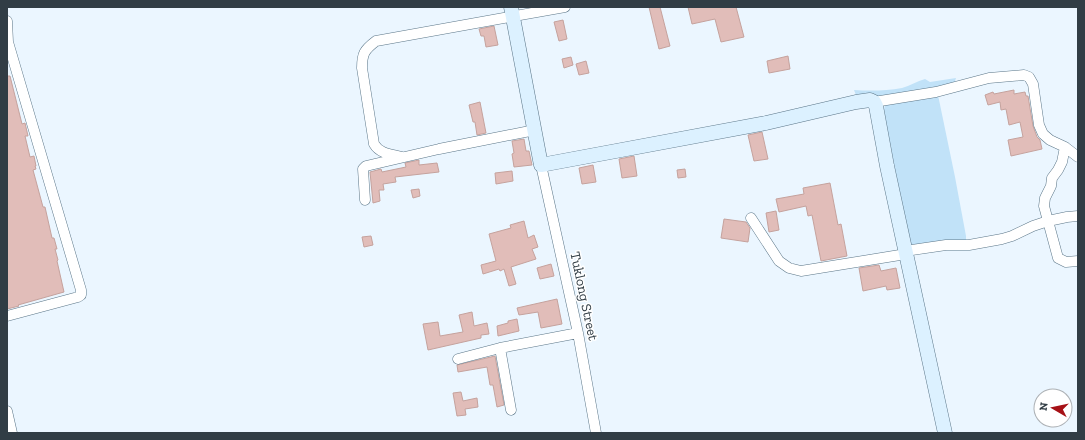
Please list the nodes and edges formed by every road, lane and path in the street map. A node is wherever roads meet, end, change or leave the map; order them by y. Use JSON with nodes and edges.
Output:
{"nodes":[{"id":1,"x":565,"y":7,"type":"edge"},
{"id":2,"x":512,"y":12,"type":"edge"},
{"id":3,"x":7,"y":21,"type":"edge"},
{"id":4,"x":8,"y":42,"type":"edge"},
{"id":5,"x":874,"y":102,"type":"junction"},
{"id":6,"x":535,"y":130,"type":"junction"},
{"id":7,"x":1065,"y":148,"type":"junction"},
{"id":8,"x":402,"y":157,"type":"junction"},
{"id":9,"x":1078,"y":157,"type":"edge"},
{"id":10,"x":541,"y":165,"type":"junction"},
{"id":11,"x":365,"y":200,"type":"dead end"},
{"id":12,"x":1078,"y":216,"type":"edge"},
{"id":13,"x":752,"y":218,"type":"dead end"},
{"id":14,"x":1048,"y":221,"type":"junction"},
{"id":15,"x":905,"y":252,"type":"junction"},
{"id":16,"x":1078,"y":261,"type":"edge"},
{"id":17,"x":7,"y":316,"type":"edge"},
{"id":18,"x":578,"y":333,"type":"junction"},
{"id":19,"x":500,"y":348,"type":"junction"},
{"id":20,"x":458,"y":359,"type":"dead end"},
{"id":21,"x":511,"y":410,"type":"dead end"},
{"id":22,"x":7,"y":411,"type":"edge"},
{"id":23,"x":12,"y":433,"type":"edge"},
{"id":24,"x":596,"y":433,"type":"edge"},
{"id":25,"x":945,"y":433,"type":"edge"}],
"edges":[{"from":1,"to":2,"type":"street"},
{"from":2,"to":6,"type":"street"},
{"from":2,"to":8,"type":"street"},
{"from":3,"to":4,"type":"street"},
{"from":4,"to":17,"type":"street"},
{"from":5,"to":7,"type":"street"},
{"from":5,"to":10,"type":"street"},
{"from":5,"to":15,"type":"street"},
{"from":6,"to":8,"type":"street"},
{"from":6,"to":10,"type":"street"},
{"from":7,"to":9,"type":"street"},
{"from":7,"to":14,"type":"street"},
{"from":8,"to":11,"type":"street"},
{"from":10,"to":18,"type":"street","name":"Tuklong Street"},
{"from":12,"to":14,"type":"street"},
{"from":13,"to":15,"type":"street"},
{"from":14,"to":15,"type":"street"},
{"from":14,"to":16,"type":"street"},
{"from":15,"to":25,"type":"street"},
{"from":18,"to":19,"type":"street"},
{"from":18,"to":24,"type":"street","name":"Tuklong Street"},
{"from":19,"to":20,"type":"street"},
{"from":19,"to":21,"type":"street"},
{"from":22,"to":23,"type":"street"}]}
